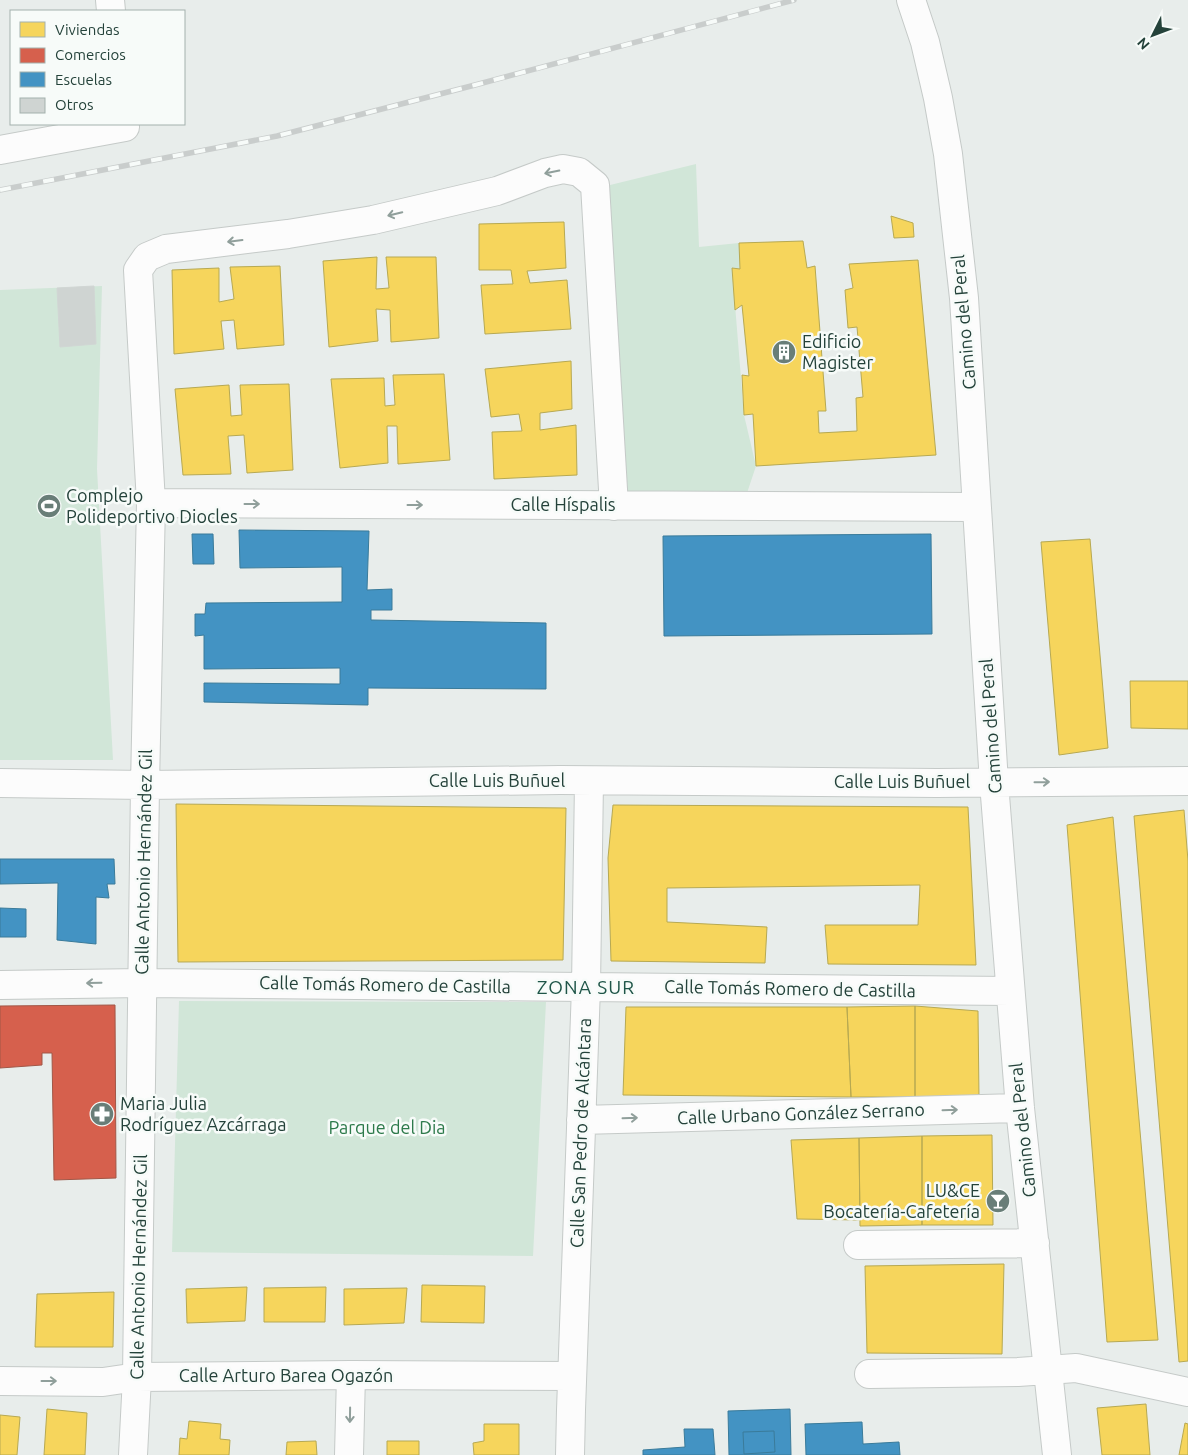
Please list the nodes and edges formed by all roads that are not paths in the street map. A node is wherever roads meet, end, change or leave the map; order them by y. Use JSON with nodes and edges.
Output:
{"nodes":[{"id":1,"x":911,"y":0,"type":"edge"},
{"id":2,"x":124,"y":125,"type":"edge"},
{"id":3,"x":0,"y":150,"type":"edge"},
{"id":4,"x":151,"y":503,"type":"junction"},
{"id":5,"x":614,"y":506,"type":"junction"},
{"id":6,"x":976,"y":507,"type":"junction"},
{"id":7,"x":589,"y":781,"type":"junction"},
{"id":8,"x":1188,"y":782,"type":"edge"},
{"id":9,"x":0,"y":783,"type":"edge"},
{"id":10,"x":994,"y":783,"type":"junction"},
{"id":11,"x":145,"y":785,"type":"junction"},
{"id":12,"x":143,"y":983,"type":"junction"},
{"id":13,"x":0,"y":985,"type":"edge"},
{"id":14,"x":586,"y":987,"type":"junction"},
{"id":15,"x":1010,"y":991,"type":"junction"},
{"id":16,"x":1020,"y":1108,"type":"junction"},
{"id":17,"x":581,"y":1120,"type":"junction"},
{"id":18,"x":1035,"y":1243,"type":"junction"},
{"id":19,"x":858,"y":1244,"type":"dead end"},
{"id":20,"x":1048,"y":1370,"type":"junction"},
{"id":21,"x":869,"y":1374,"type":"dead end"},
{"id":22,"x":351,"y":1375,"type":"junction"},
{"id":23,"x":572,"y":1376,"type":"junction"},
{"id":24,"x":137,"y":1377,"type":"junction"},
{"id":25,"x":0,"y":1381,"type":"edge"},
{"id":26,"x":1188,"y":1392,"type":"edge"},
{"id":27,"x":133,"y":1455,"type":"edge"},
{"id":28,"x":349,"y":1455,"type":"edge"},
{"id":29,"x":570,"y":1455,"type":"edge"},
{"id":30,"x":1057,"y":1455,"type":"edge"}],
"edges":[{"from":1,"to":6,"type":"street","name":"Camino del Peral"},
{"from":2,"to":3,"type":"street"},
{"from":4,"to":5,"type":"street","name":"Calle Híspalis","one_way":true},
{"from":5,"to":4,"type":"street","name":"Calle Antonio Hernández Gil","one_way":true},
{"from":4,"to":11,"type":"street","name":"Calle Antonio Hernández Gil"},
{"from":5,"to":6,"type":"street","name":"Calle Híspalis"},
{"from":6,"to":10,"type":"street","name":"Camino del Peral"},
{"from":7,"to":10,"type":"street","name":"Calle Luis Buñuel"},
{"from":7,"to":11,"type":"street","name":"Calle Luis Buñuel"},
{"from":7,"to":14,"type":"street","name":"Calle San Pedro de Alcántara"},
{"from":10,"to":8,"type":"street","name":"Calle Luis Buñuel","one_way":true},
{"from":9,"to":11,"type":"street","name":"Calle Luis Buñuel"},
{"from":10,"to":15,"type":"street","name":"Camino del Peral"},
{"from":11,"to":12,"type":"street","name":"Calle Antonio Hernández Gil"},
{"from":12,"to":13,"type":"street","name":"Calle Tomás Romero de Castilla","one_way":true},
{"from":12,"to":14,"type":"street","name":"Calle Tomás Romero de Castilla"},
{"from":12,"to":24,"type":"street","name":"Calle Antonio Hernández Gil"},
{"from":14,"to":15,"type":"street","name":"Calle Tomás Romero de Castilla"},
{"from":14,"to":17,"type":"street","name":"Calle San Pedro de Alcántara"},
{"from":15,"to":16,"type":"street","name":"Camino del Peral"},
{"from":17,"to":16,"type":"street","name":"Calle Urbano González Serrano","one_way":true},
{"from":16,"to":18,"type":"street","name":"Camino del Peral"},
{"from":17,"to":23,"type":"street","name":"Calle San Pedro de Alcántara"},
{"from":18,"to":19,"type":"street"},
{"from":18,"to":20,"type":"street","name":"Camino del Peral"},
{"from":20,"to":21,"type":"street"},
{"from":20,"to":26,"type":"street"},
{"from":20,"to":30,"type":"street","name":"Camino del Peral"},
{"from":22,"to":23,"type":"street","name":"Calle Arturo Barea Ogazón"},
{"from":22,"to":24,"type":"street","name":"Calle Arturo Barea Ogazón"},
{"from":22,"to":28,"type":"street","one_way":true},
{"from":23,"to":29,"type":"street","name":"Calle San Pedro de Alcántara"},
{"from":25,"to":24,"type":"street","name":"Calle Arturo Barea Ogazón","one_way":true},
{"from":24,"to":27,"type":"street","name":"Calle Antonio Hernández Gil"}]}
